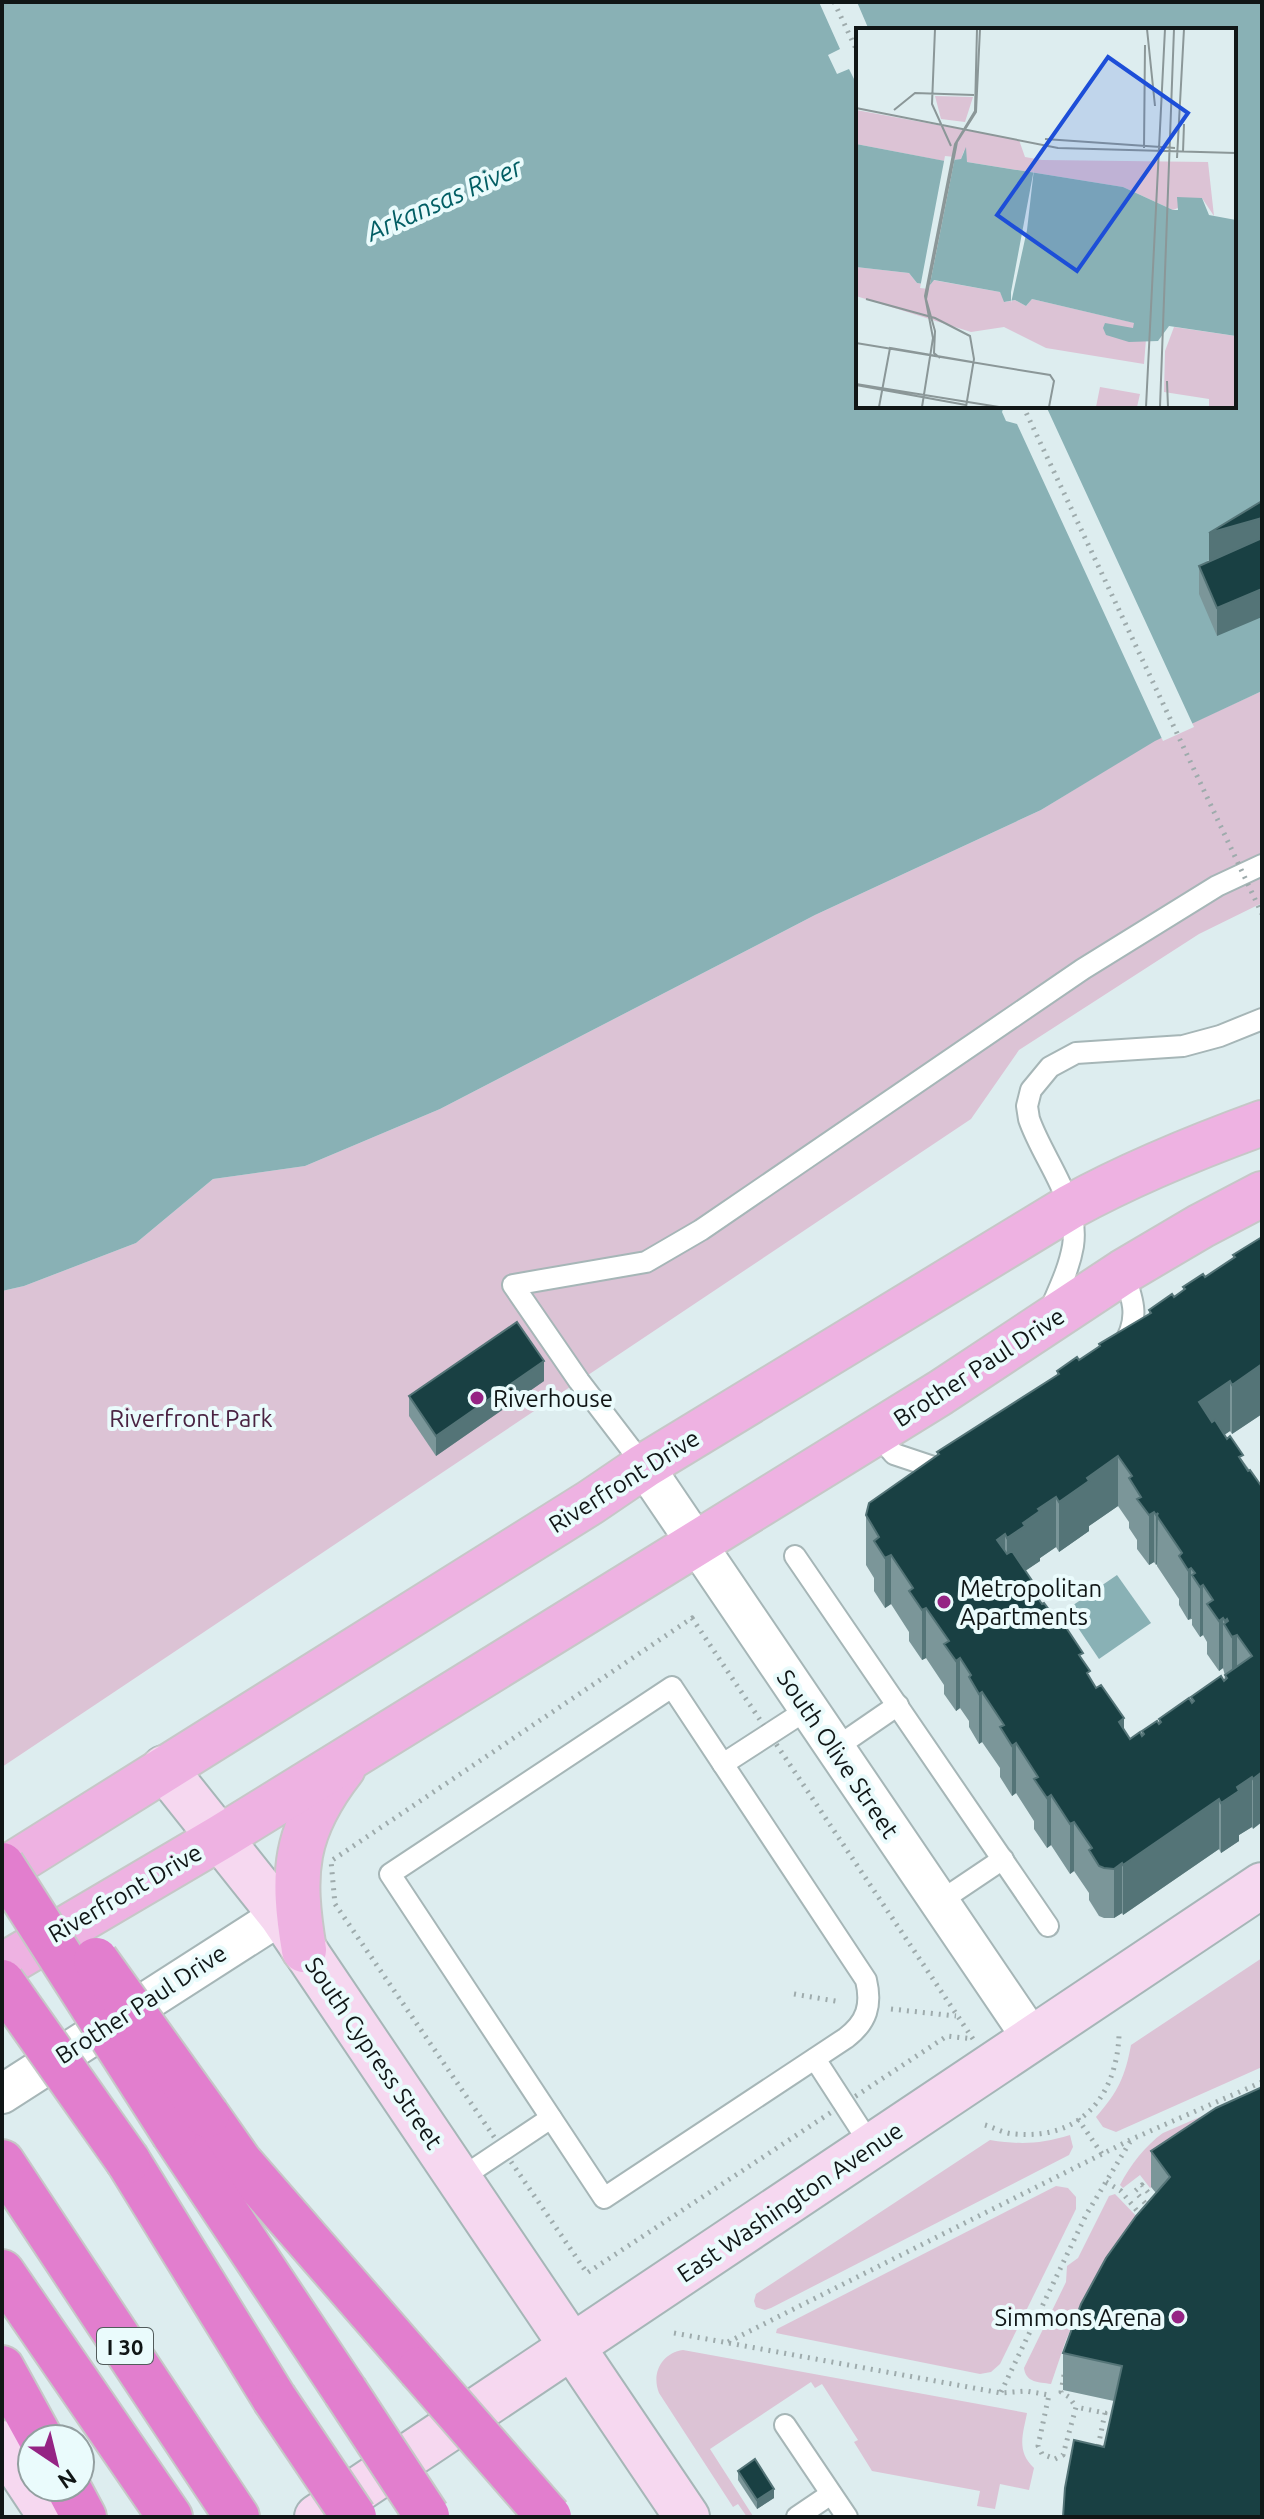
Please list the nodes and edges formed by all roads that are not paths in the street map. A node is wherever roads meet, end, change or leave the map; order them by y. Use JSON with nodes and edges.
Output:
{"nodes":[{"id":1,"x":1262,"y":865,"type":"edge"},
{"id":2,"x":1262,"y":1019,"type":"edge"},
{"id":3,"x":1262,"y":1123,"type":"edge"},
{"id":4,"x":1262,"y":1194,"type":"edge"},
{"id":5,"x":1070,"y":1207,"type":"junction"},
{"id":6,"x":1123,"y":1272,"type":"junction"},
{"id":7,"x":1044,"y":1325,"type":"junction"},
{"id":8,"x":1110,"y":1367,"type":"edge"},
{"id":9,"x":876,"y":1433,"type":"junction"},
{"id":10,"x":968,"y":1459,"type":"edge"},
{"id":11,"x":644,"y":1466,"type":"junction"},
{"id":12,"x":698,"y":1543,"type":"junction"},
{"id":13,"x":795,"y":1556,"type":"dead end"},
{"id":14,"x":898,"y":1705,"type":"junction"},
{"id":15,"x":808,"y":1709,"type":"junction"},
{"id":16,"x":834,"y":1749,"type":"junction"},
{"id":17,"x":354,"y":1754,"type":"junction"},
{"id":18,"x":723,"y":1764,"type":"junction"},
{"id":19,"x":164,"y":1768,"type":"junction"},
{"id":20,"x":221,"y":1837,"type":"junction"},
{"id":21,"x":1003,"y":1859,"type":"junction"},
{"id":22,"x":8,"y":1876,"type":"edge"},
{"id":23,"x":1262,"y":1885,"type":"edge"},
{"id":24,"x":939,"y":1902,"type":"junction"},
{"id":25,"x":1048,"y":1926,"type":"dead end"},
{"id":26,"x":292,"y":1932,"type":"junction"},
{"id":27,"x":2,"y":1966,"type":"edge"},
{"id":28,"x":2,"y":1982,"type":"edge"},
{"id":29,"x":1033,"y":2040,"type":"junction"},
{"id":30,"x":815,"y":2059,"type":"junction"},
{"id":31,"x":2,"y":2094,"type":"edge"},
{"id":32,"x":551,"y":2118,"type":"junction"},
{"id":33,"x":191,"y":2124,"type":"junction"},
{"id":34,"x":872,"y":2147,"type":"junction"},
{"id":35,"x":2,"y":2162,"type":"edge"},
{"id":36,"x":458,"y":2180,"type":"junction"},
{"id":37,"x":2,"y":2272,"type":"edge"},
{"id":38,"x":573,"y":2347,"type":"junction"},
{"id":39,"x":2,"y":2368,"type":"edge"},
{"id":40,"x":32,"y":2423,"type":"edge"},
{"id":41,"x":785,"y":2425,"type":"dead end"},
{"id":42,"x":2,"y":2443,"type":"edge"},
{"id":43,"x":831,"y":2494,"type":"junction"},
{"id":44,"x":165,"y":2510,"type":"edge"},
{"id":45,"x":427,"y":2516,"type":"edge"},
{"id":46,"x":51,"y":2517,"type":"edge"},
{"id":47,"x":237,"y":2517,"type":"edge"},
{"id":48,"x":317,"y":2517,"type":"edge"},
{"id":49,"x":354,"y":2517,"type":"edge"},
{"id":50,"x":549,"y":2517,"type":"edge"},
{"id":51,"x":687,"y":2517,"type":"edge"},
{"id":52,"x":797,"y":2517,"type":"edge"},
{"id":53,"x":847,"y":2517,"type":"edge"}],
"edges":[{"from":1,"to":11,"type":"lane"},
{"from":2,"to":5,"type":"lane"},
{"from":3,"to":5,"type":"main road","name":"Riverfront Drive"},
{"from":4,"to":6,"type":"main road","name":"Brother Paul Drive"},
{"from":5,"to":7,"type":"lane"},
{"from":5,"to":11,"type":"main road","name":"Riverfront Drive"},
{"from":6,"to":7,"type":"main road","name":"Brother Paul Drive"},
{"from":6,"to":8,"type":"lane"},
{"from":7,"to":9,"type":"main road","name":"Brother Paul Drive"},
{"from":9,"to":10,"type":"lane"},
{"from":9,"to":12,"type":"main road","name":"Brother Paul Drive"},
{"from":11,"to":12,"type":"street","name":"South Olive Street"},
{"from":11,"to":19,"type":"main road","name":"Riverfront Drive"},
{"from":12,"to":15,"type":"street","name":"South Olive Street"},
{"from":12,"to":17,"type":"main road","name":"Riverfront Drive"},
{"from":13,"to":14,"type":"lane"},
{"from":14,"to":16,"type":"lane"},
{"from":14,"to":21,"type":"lane"},
{"from":15,"to":16,"type":"street","name":"South Olive Street"},
{"from":15,"to":18,"type":"lane"},
{"from":16,"to":24,"type":"street","name":"South Olive Street"},
{"from":17,"to":20,"type":"main road","name":"Riverfront Drive"},
{"from":17,"to":26,"type":"main road"},
{"from":18,"to":30,"type":"lane"},
{"from":18,"to":32,"type":"lane"},
{"from":19,"to":20,"type":"street","name":"South Cypress Street"},
{"from":19,"to":22,"type":"main road","name":"Riverfront Drive"},
{"from":20,"to":26,"type":"street","name":"South Cypress Street"},
{"from":20,"to":27,"type":"main road","name":"Riverfront Drive"},
{"from":21,"to":24,"type":"lane"},
{"from":21,"to":25,"type":"lane"},
{"from":22,"to":33,"type":"highway","bridge":true},
{"from":23,"to":29,"type":"street","name":"East Washington Avenue"},
{"from":24,"to":29,"type":"street","name":"South Olive Street"},
{"from":26,"to":31,"type":"street","name":"Brother Paul Drive"},
{"from":26,"to":36,"type":"street","name":"South Cypress Street"},
{"from":28,"to":49,"type":"highway","bridge":true},
{"from":29,"to":34,"type":"street","name":"East Washington Avenue"},
{"from":30,"to":32,"type":"lane"},
{"from":30,"to":34,"type":"lane"},
{"from":32,"to":36,"type":"lane"},
{"from":33,"to":45,"type":"highway","bridge":true},
{"from":33,"to":50,"type":"highway","bridge":true},
{"from":34,"to":38,"type":"street","name":"East Washington Avenue"},
{"from":35,"to":47,"type":"highway","number":"I 30"},
{"from":36,"to":38,"type":"street","name":"South Cypress Street"},
{"from":37,"to":44,"type":"highway"},
{"from":38,"to":48,"type":"street","name":"East Washington Avenue"},
{"from":38,"to":51,"type":"street","name":"South Cypress Street"},
{"from":39,"to":40,"type":"highway"},
{"from":41,"to":43,"type":"lane"},
{"from":42,"to":46,"type":"street"},
{"from":43,"to":52,"type":"lane"},
{"from":43,"to":53,"type":"lane"}]}
